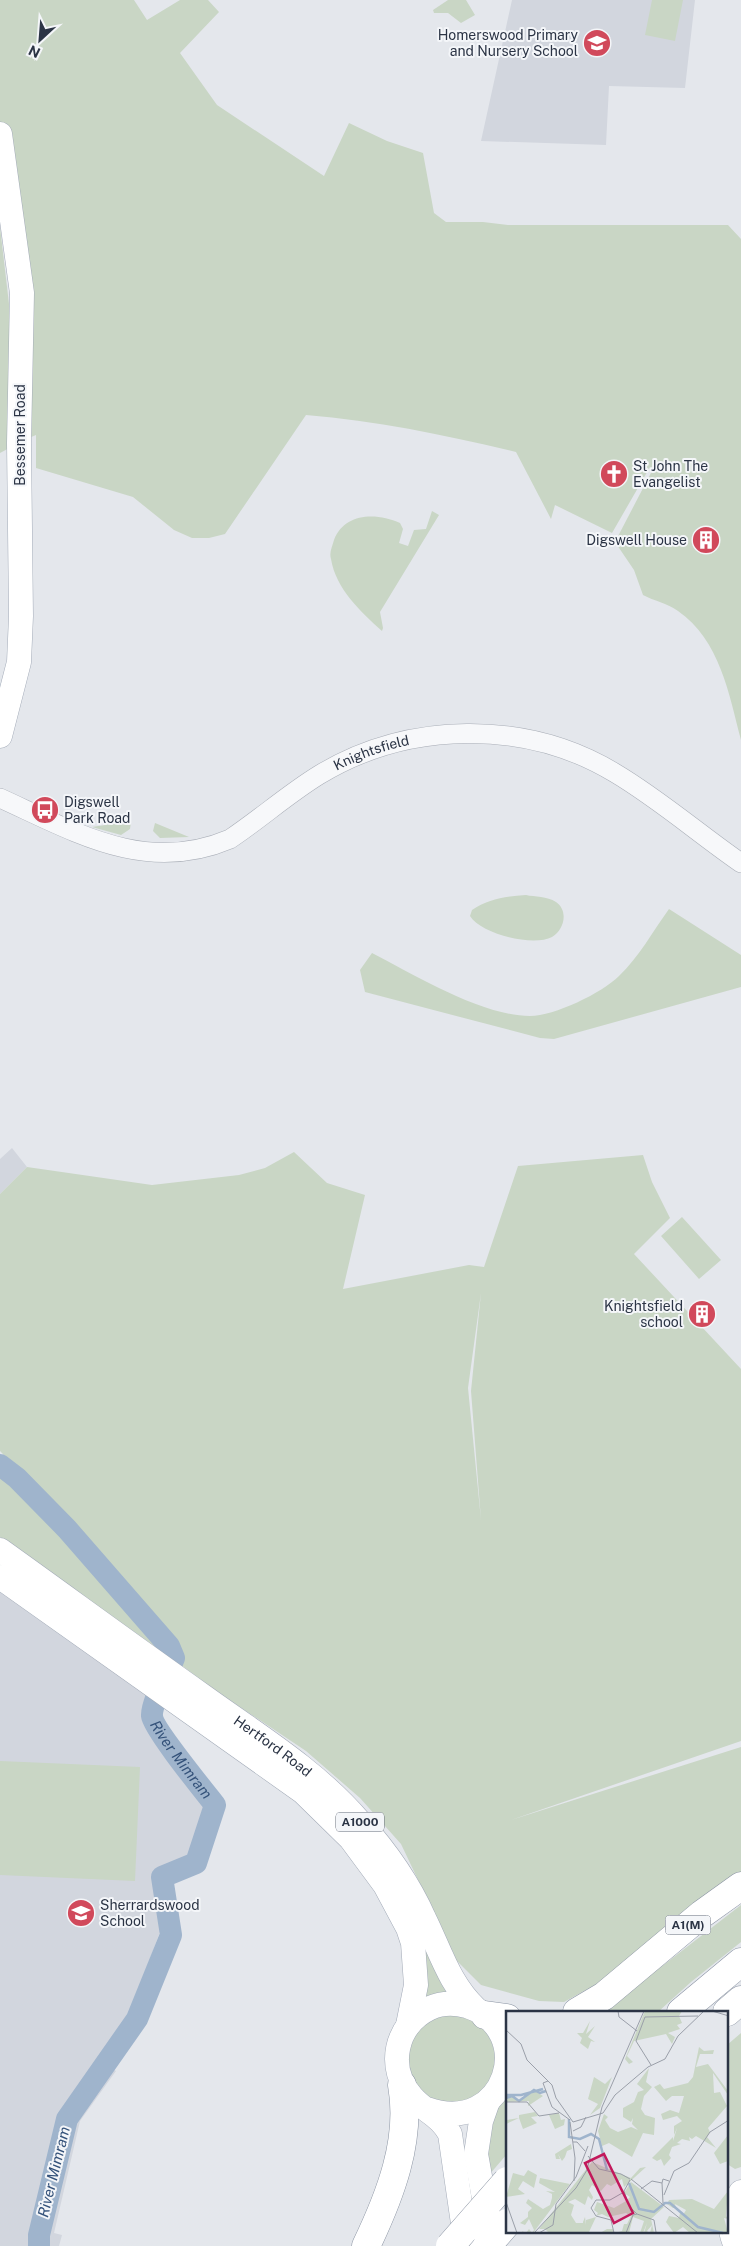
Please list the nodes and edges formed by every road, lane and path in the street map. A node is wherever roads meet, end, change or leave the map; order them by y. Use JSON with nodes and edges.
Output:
{"nodes":[{"id":1,"x":0,"y":134,"type":"edge"},
{"id":2,"x":0,"y":736,"type":"edge"},
{"id":3,"x":0,"y":798,"type":"edge"},
{"id":4,"x":741,"y":863,"type":"edge"},
{"id":5,"x":0,"y":1550,"type":"edge"},
{"id":6,"x":0,"y":1576,"type":"edge"},
{"id":7,"x":158,"y":1676,"type":"junction"},
{"id":8,"x":180,"y":1692,"type":"junction"},
{"id":9,"x":741,"y":1886,"type":"edge"},
{"id":10,"x":741,"y":1962,"type":"edge"},
{"id":11,"x":741,"y":2000,"type":"edge"},
{"id":12,"x":579,"y":2011,"type":"edge"},
{"id":13,"x":682,"y":2011,"type":"edge"},
{"id":14,"x":728,"y":2011,"type":"edge"},
{"id":15,"x":490,"y":2014,"type":"edge"},
{"id":16,"x":408,"y":2024,"type":"junction"},
{"id":17,"x":402,"y":2085,"type":"junction"},
{"id":18,"x":488,"y":2100,"type":"junction"},
{"id":19,"x":427,"y":2109,"type":"junction"},
{"id":20,"x":506,"y":2182,"type":"edge"},
{"id":21,"x":741,"y":2192,"type":"edge"},
{"id":22,"x":506,"y":2224,"type":"edge"},
{"id":23,"x":366,"y":2246,"type":"edge"},
{"id":24,"x":450,"y":2246,"type":"edge"},
{"id":25,"x":467,"y":2246,"type":"edge"},
{"id":26,"x":487,"y":2246,"type":"edge"},
{"id":27,"x":492,"y":2246,"type":"edge"},
{"id":28,"x":736,"y":2246,"type":"edge"}],
"edges":[{"from":1,"to":2,"type":"main road","name":"Bessemer Road"},
{"from":3,"to":4,"type":"street","name":"Knightsfield"},
{"from":5,"to":7,"type":"main road","name":"Hertford Road","number":"A1000"},
{"from":6,"to":7,"type":"main road","name":"Hertford Road","number":"A1000"},
{"from":7,"to":8,"type":"main road","name":"Hertford Road","number":"A1000"},
{"from":8,"to":15,"type":"main road","name":"Hertford Road","number":"A1000"},
{"from":8,"to":16,"type":"main road","name":"Hertford Road","number":"A1000"},
{"from":9,"to":12,"type":"highway","number":"A1(M)"},
{"from":10,"to":13,"type":"highway"},
{"from":11,"to":14,"type":"highway"},
{"from":15,"to":16,"type":"main road"},
{"from":15,"to":18,"type":"main road"},
{"from":16,"to":17,"type":"main road"},
{"from":17,"to":19,"type":"main road"},
{"from":17,"to":23,"type":"highway"},
{"from":18,"to":19,"type":"main road"},
{"from":18,"to":27,"type":"main road"},
{"from":19,"to":25,"type":"main road"},
{"from":20,"to":24,"type":"highway","bridge":true},
{"from":21,"to":28,"type":"main road"},
{"from":22,"to":26,"type":"highway","bridge":true}]}
